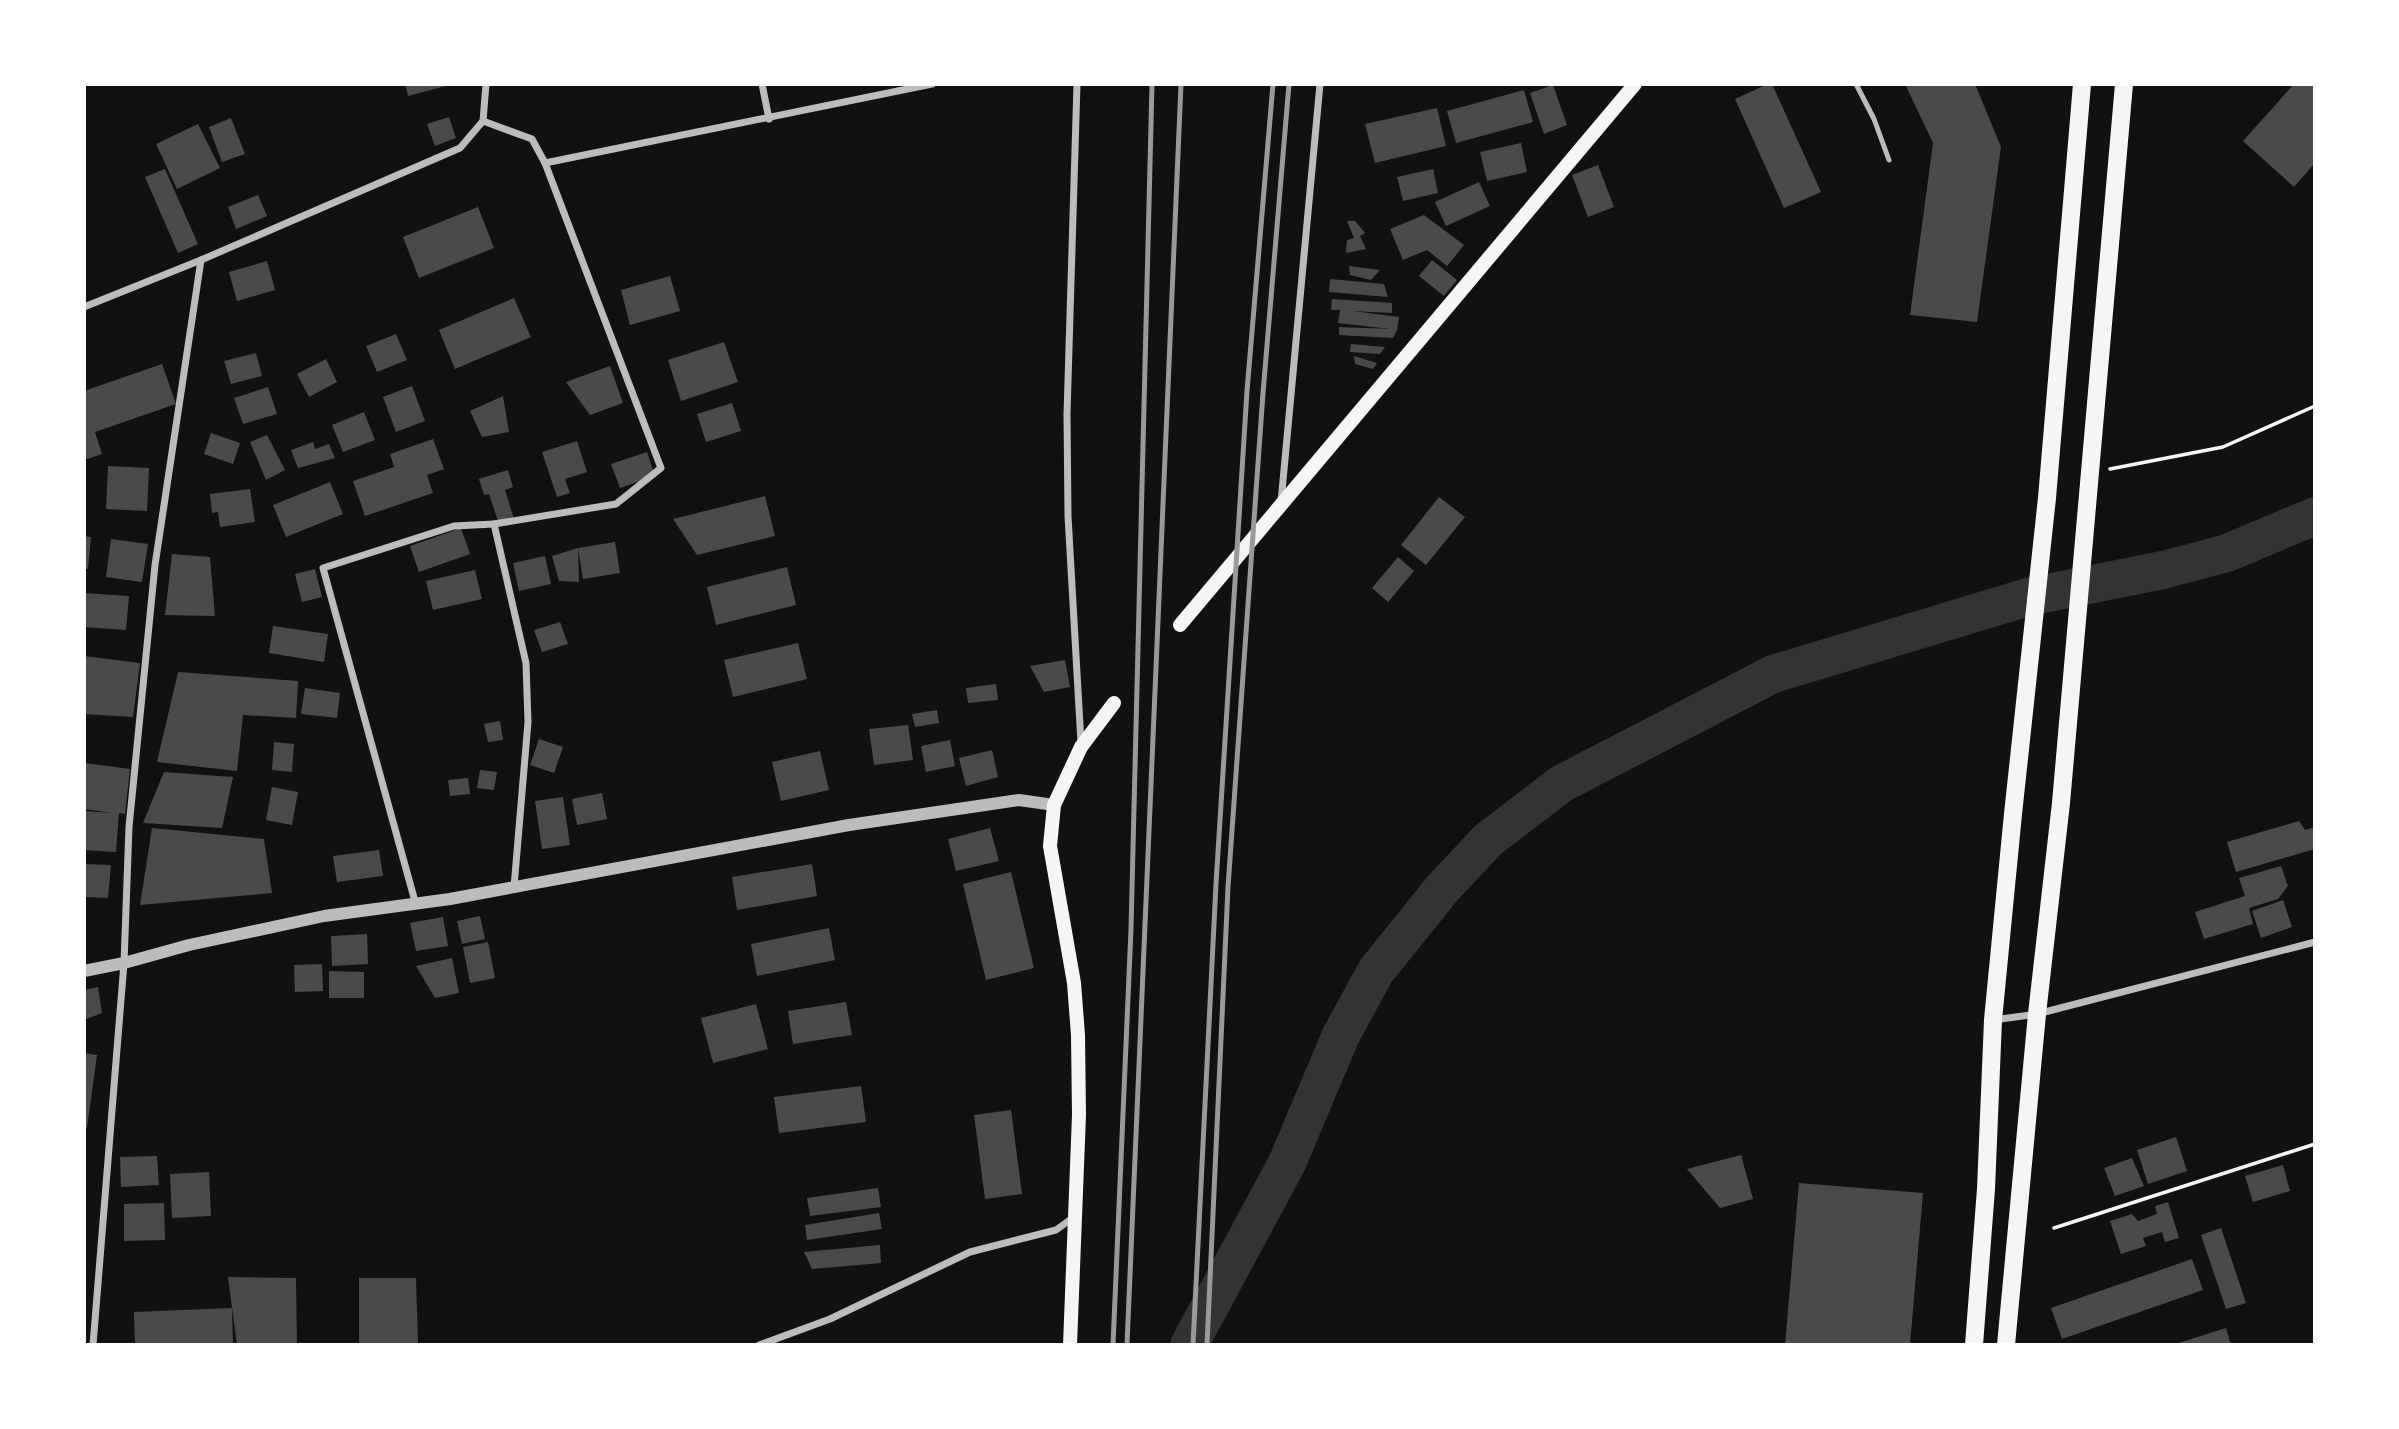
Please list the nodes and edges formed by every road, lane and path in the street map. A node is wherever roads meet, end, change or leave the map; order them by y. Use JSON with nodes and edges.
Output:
{"nodes":[{"id":1,"x":486,"y":84,"type":"edge"},
{"id":2,"x":762,"y":84,"type":"edge"},
{"id":3,"x":932,"y":84,"type":"edge"},
{"id":4,"x":1077,"y":84,"type":"edge"},
{"id":5,"x":1320,"y":84,"type":"edge"},
{"id":6,"x":1635,"y":84,"type":"edge"},
{"id":7,"x":1856,"y":84,"type":"edge"},
{"id":8,"x":2082,"y":84,"type":"edge"},
{"id":9,"x":2124,"y":84,"type":"edge"},
{"id":10,"x":769,"y":119,"type":"junction"},
{"id":11,"x":483,"y":121,"type":"junction"},
{"id":12,"x":1889,"y":160,"type":"dead end"},
{"id":13,"x":545,"y":163,"type":"junction"},
{"id":14,"x":201,"y":260,"type":"junction"},
{"id":15,"x":84,"y":307,"type":"edge"},
{"id":16,"x":2315,"y":406,"type":"edge"},
{"id":17,"x":2090,"y":481,"type":"junction"},
{"id":18,"x":1281,"y":506,"type":"junction"},
{"id":19,"x":494,"y":524,"type":"junction"},
{"id":20,"x":1180,"y":625,"type":"dead end"},
{"id":21,"x":1114,"y":703,"type":"dead end"},
{"id":22,"x":1082,"y":747,"type":"junction"},
{"id":23,"x":1054,"y":805,"type":"junction"},
{"id":24,"x":514,"y":887,"type":"junction"},
{"id":25,"x":416,"y":905,"type":"junction"},
{"id":26,"x":2315,"y":942,"type":"edge"},
{"id":27,"x":124,"y":963,"type":"junction"},
{"id":28,"x":84,"y":971,"type":"edge"},
{"id":29,"x":2037,"y":1014,"type":"junction"},
{"id":30,"x":1993,"y":1020,"type":"junction"},
{"id":31,"x":2315,"y":1144,"type":"edge"},
{"id":32,"x":1075,"y":1216,"type":"junction"},
{"id":33,"x":2054,"y":1227,"type":"dead end"},
{"id":34,"x":93,"y":1345,"type":"edge"},
{"id":35,"x":759,"y":1345,"type":"edge"},
{"id":36,"x":1070,"y":1345,"type":"edge"},
{"id":37,"x":1974,"y":1345,"type":"edge"},
{"id":38,"x":2006,"y":1345,"type":"edge"}],
"edges":[{"from":1,"to":11,"type":"street"},
{"from":2,"to":10,"type":"street"},
{"from":3,"to":10,"type":"street"},
{"from":4,"to":22,"type":"street"},
{"from":5,"to":18,"type":"street"},
{"from":6,"to":18,"type":"main road"},
{"from":7,"to":12,"type":"lane"},
{"from":8,"to":30,"type":"highway"},
{"from":9,"to":17,"type":"highway"},
{"from":10,"to":13,"type":"street"},
{"from":11,"to":13,"type":"street"},
{"from":11,"to":14,"type":"street"},
{"from":13,"to":19,"type":"street"},
{"from":14,"to":15,"type":"street"},
{"from":14,"to":27,"type":"street"},
{"from":16,"to":17,"type":"path"},
{"from":17,"to":29,"type":"highway"},
{"from":18,"to":20,"type":"main road"},
{"from":19,"to":24,"type":"street"},
{"from":19,"to":25,"type":"street"},
{"from":21,"to":22,"type":"main road"},
{"from":22,"to":23,"type":"main road"},
{"from":23,"to":24,"type":"street"},
{"from":23,"to":32,"type":"main road"},
{"from":24,"to":25,"type":"street"},
{"from":25,"to":27,"type":"street"},
{"from":26,"to":29,"type":"street"},
{"from":27,"to":28,"type":"street"},
{"from":27,"to":34,"type":"street"},
{"from":29,"to":30,"type":"street"},
{"from":29,"to":38,"type":"highway"},
{"from":30,"to":37,"type":"highway"},
{"from":31,"to":33,"type":"path"},
{"from":32,"to":35,"type":"street"},
{"from":32,"to":36,"type":"main road"}]}
